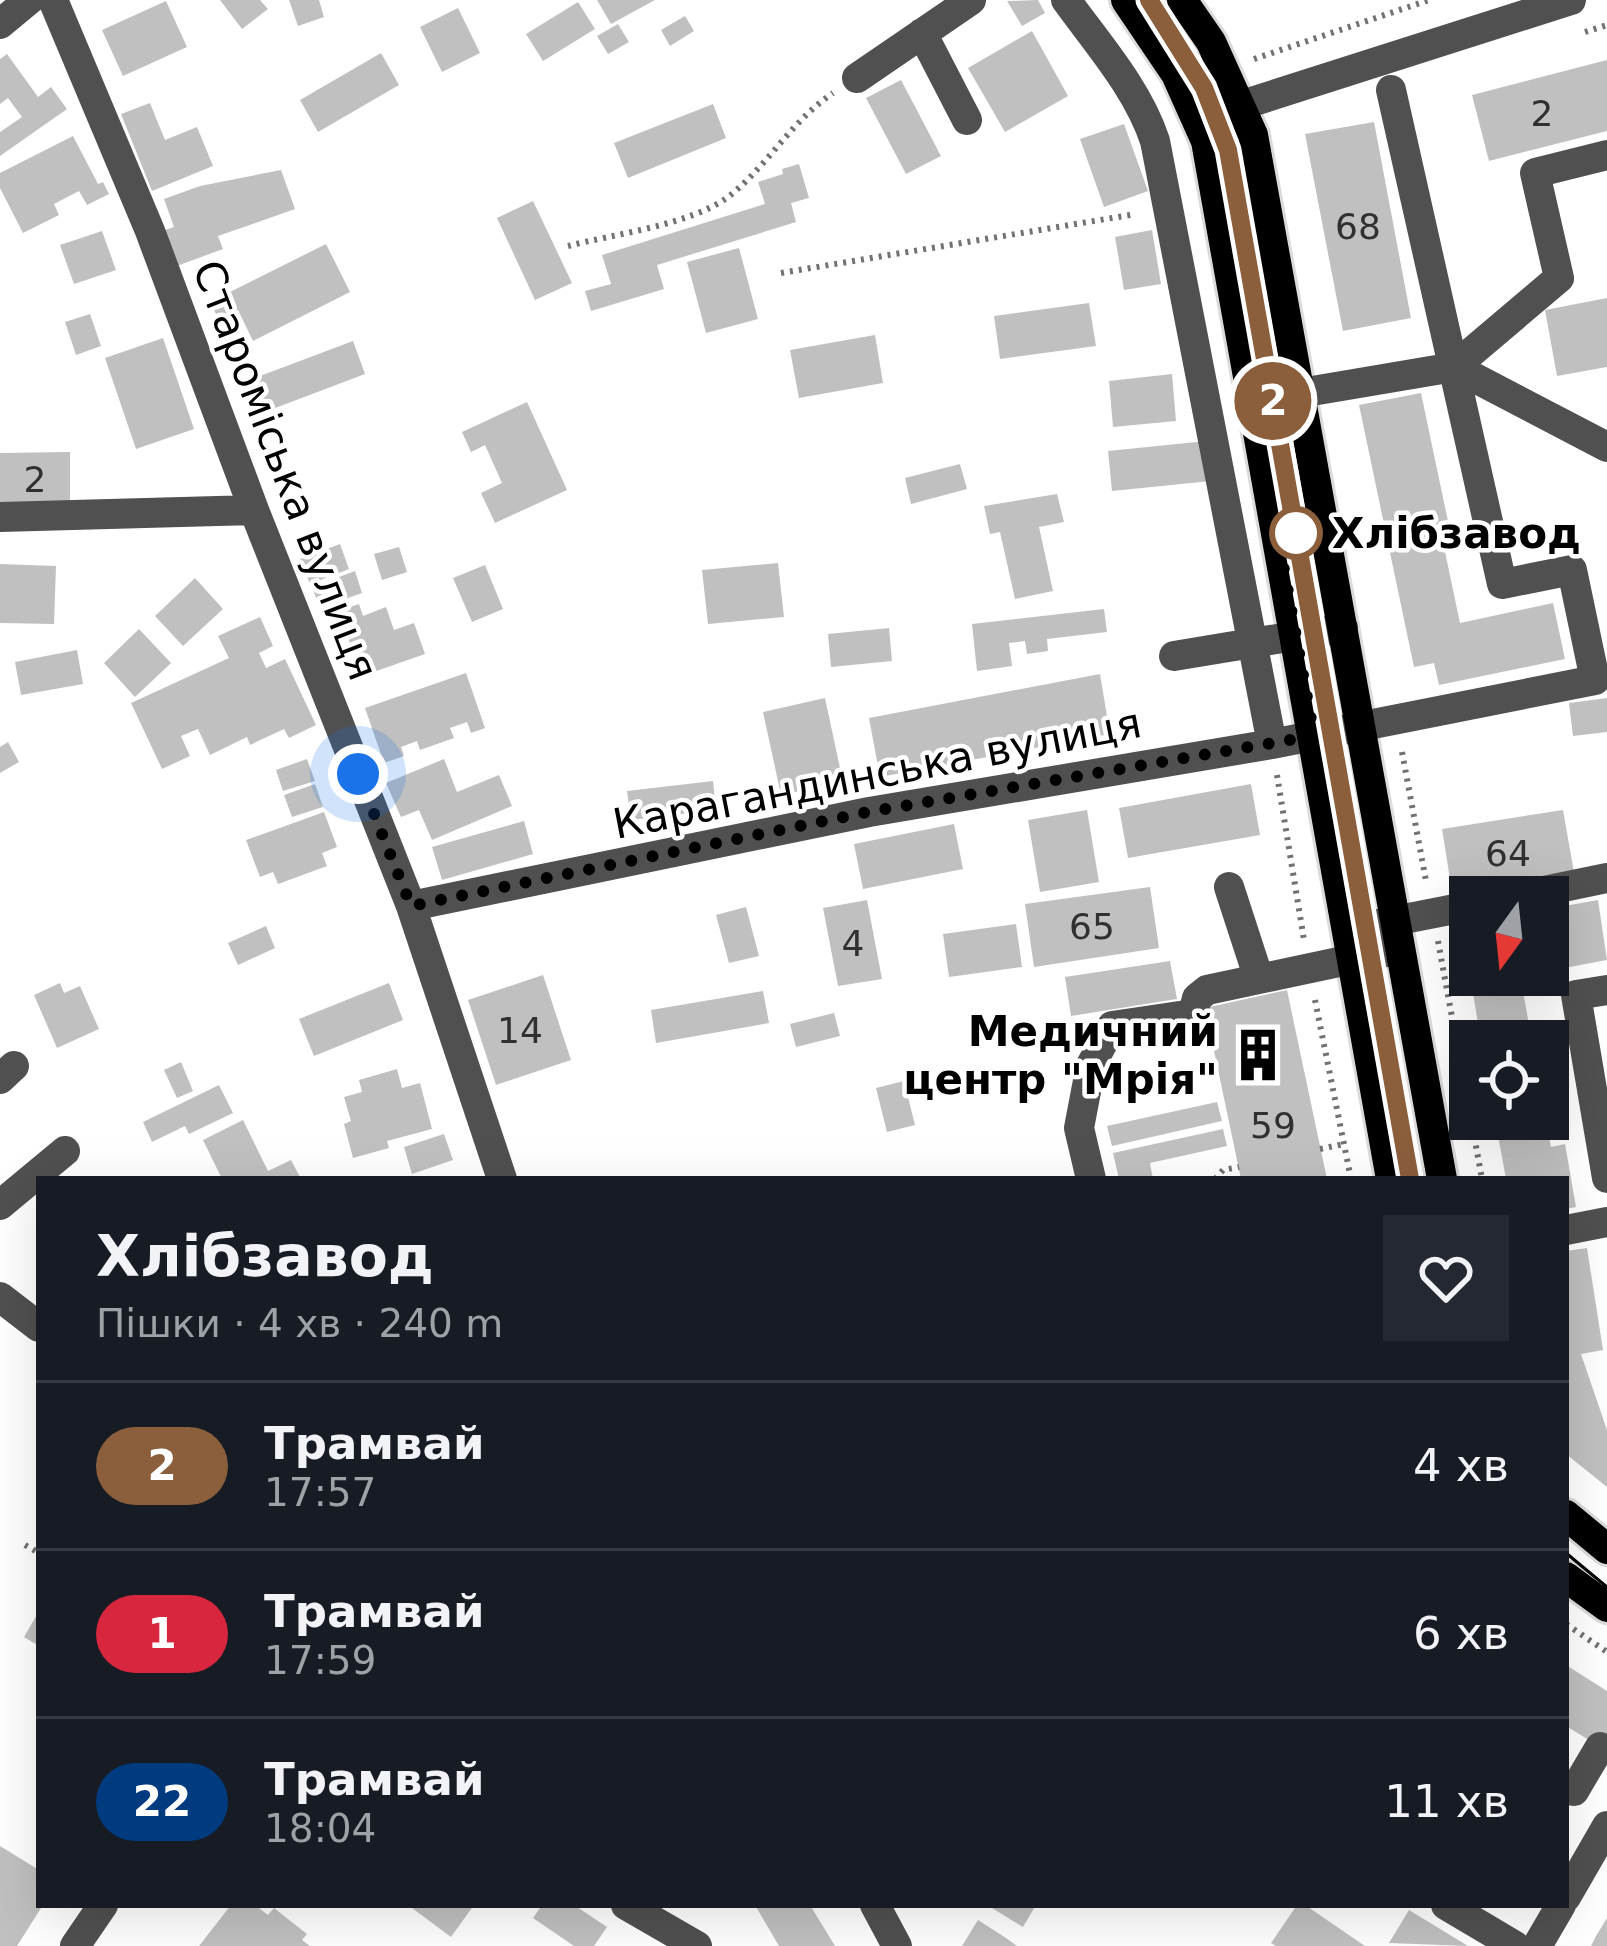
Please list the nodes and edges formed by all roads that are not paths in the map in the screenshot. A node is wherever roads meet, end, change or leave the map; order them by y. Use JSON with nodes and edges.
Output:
{"nodes":[{"id":1,"x":29,"y":0,"type":"edge"},
{"id":2,"x":53,"y":0,"type":"edge"},
{"id":3,"x":971,"y":0,"type":"edge"},
{"id":4,"x":1066,"y":0,"type":"edge"},
{"id":5,"x":1126,"y":0,"type":"edge"},
{"id":6,"x":1182,"y":0,"type":"edge"},
{"id":7,"x":1571,"y":0,"type":"edge"},
{"id":8,"x":0,"y":24,"type":"edge"},
{"id":9,"x":922,"y":33,"type":"junction"},
{"id":10,"x":856,"y":78,"type":"road end"},
{"id":11,"x":1391,"y":90,"type":"dead end"},
{"id":12,"x":1242,"y":106,"type":"junction"},
{"id":13,"x":1198,"y":119,"type":"junction"},
{"id":14,"x":967,"y":120,"type":"dead end"},
{"id":15,"x":1607,"y":155,"type":"edge"},
{"id":16,"x":1454,"y":367,"type":"junction"},
{"id":17,"x":1300,"y":393,"type":"junction"},
{"id":18,"x":1253,"y":401,"type":"junction"},
{"id":19,"x":1607,"y":447,"type":"edge"},
{"id":20,"x":254,"y":510,"type":"junction"},
{"id":21,"x":0,"y":517,"type":"edge"},
{"id":22,"x":1342,"y":628,"type":"junction"},
{"id":23,"x":1296,"y":636,"type":"junction"},
{"id":24,"x":1252,"y":643,"type":"junction"},
{"id":25,"x":1174,"y":656,"type":"dead end"},
{"id":26,"x":1601,"y":678,"type":"edge"},
{"id":27,"x":1359,"y":727,"type":"junction"},
{"id":28,"x":1314,"y":736,"type":"junction"},
{"id":29,"x":1272,"y":744,"type":"junction"},
{"id":30,"x":1607,"y":878,"type":"edge"},
{"id":31,"x":1569,"y":886,"type":"edge"},
{"id":32,"x":1229,"y":887,"type":"dead end"},
{"id":33,"x":411,"y":906,"type":"junction"},
{"id":34,"x":1449,"y":914,"type":"edge"},
{"id":35,"x":1398,"y":935,"type":"junction"},
{"id":36,"x":1350,"y":944,"type":"junction"},
{"id":37,"x":1259,"y":979,"type":"junction"},
{"id":38,"x":1607,"y":990,"type":"edge"},
{"id":39,"x":65,"y":1151,"type":"dead end"},
{"id":40,"x":501,"y":1176,"type":"edge"},
{"id":41,"x":1090,"y":1176,"type":"edge"},
{"id":42,"x":1390,"y":1176,"type":"edge"},
{"id":43,"x":1441,"y":1176,"type":"edge"},
{"id":44,"x":1607,"y":1178,"type":"edge"},
{"id":45,"x":0,"y":1204,"type":"edge"},
{"id":46,"x":1607,"y":1222,"type":"edge"},
{"id":47,"x":1569,"y":1229,"type":"edge"},
{"id":48,"x":0,"y":1298,"type":"edge"},
{"id":49,"x":36,"y":1325,"type":"edge"},
{"id":50,"x":1569,"y":1517,"type":"edge"},
{"id":51,"x":1607,"y":1549,"type":"edge"},
{"id":52,"x":1569,"y":1579,"type":"edge"},
{"id":53,"x":1607,"y":1607,"type":"edge"},
{"id":54,"x":1600,"y":1747,"type":"dead end"},
{"id":55,"x":1569,"y":1788,"type":"edge"},
{"id":56,"x":1607,"y":1826,"type":"edge"},
{"id":57,"x":1569,"y":1892,"type":"edge"},
{"id":58,"x":101,"y":1908,"type":"edge"},
{"id":59,"x":629,"y":1908,"type":"edge"},
{"id":60,"x":877,"y":1908,"type":"edge"},
{"id":61,"x":1452,"y":1908,"type":"edge"},
{"id":62,"x":1558,"y":1908,"type":"edge"},
{"id":63,"x":658,"y":1936,"type":"edge"},
{"id":64,"x":1517,"y":1945,"type":"edge"},
{"id":65,"x":75,"y":1946,"type":"edge"},
{"id":66,"x":697,"y":1946,"type":"edge"},
{"id":67,"x":897,"y":1946,"type":"edge"}],
"edges":[{"from":1,"to":8,"type":"street"},
{"from":2,"to":20,"type":"street","name":"Староміська вулиця"},
{"from":3,"to":9,"type":"street"},
{"from":4,"to":24,"type":"street"},
{"from":5,"to":13,"type":"main road"},
{"from":6,"to":12,"type":"main road"},
{"from":7,"to":12,"type":"street"},
{"from":9,"to":10,"type":"street"},
{"from":9,"to":14,"type":"street"},
{"from":11,"to":16,"type":"street"},
{"from":12,"to":13,"type":"street"},
{"from":12,"to":17,"type":"main road"},
{"from":13,"to":18,"type":"main road"},
{"from":15,"to":16,"type":"street"},
{"from":16,"to":17,"type":"street"},
{"from":16,"to":19,"type":"street"},
{"from":16,"to":26,"type":"street"},
{"from":17,"to":18,"type":"street"},
{"from":17,"to":22,"type":"main road"},
{"from":18,"to":23,"type":"main road"},
{"from":20,"to":21,"type":"street"},
{"from":20,"to":33,"type":"street","name":"Староміська вулиця"},
{"from":22,"to":23,"type":"street"},
{"from":22,"to":27,"type":"main road"},
{"from":23,"to":24,"type":"street"},
{"from":23,"to":28,"type":"main road"},
{"from":24,"to":25,"type":"street"},
{"from":24,"to":29,"type":"street"},
{"from":26,"to":27,"type":"street","name":"Карагандинська вулиця"},
{"from":27,"to":28,"type":"street","name":"Карагандинська вулиця"},
{"from":27,"to":35,"type":"main road"},
{"from":28,"to":29,"type":"street","name":"Карагандинська вулиця"},
{"from":28,"to":36,"type":"main road"},
{"from":29,"to":33,"type":"street","name":"Карагандинська вулиця"},
{"from":30,"to":31,"type":"street"},
{"from":32,"to":37,"type":"street"},
{"from":33,"to":40,"type":"street","name":"Староміська вулиця"},
{"from":34,"to":35,"type":"street"},
{"from":35,"to":36,"type":"street"},
{"from":35,"to":43,"type":"main road"},
{"from":36,"to":37,"type":"street"},
{"from":36,"to":42,"type":"main road"},
{"from":37,"to":41,"type":"street"},
{"from":38,"to":44,"type":"street"},
{"from":39,"to":45,"type":"street"},
{"from":46,"to":47,"type":"street"},
{"from":48,"to":49,"type":"street"},
{"from":50,"to":51,"type":"main road"},
{"from":52,"to":53,"type":"main road"},
{"from":54,"to":55,"type":"street"},
{"from":56,"to":57,"type":"street"},
{"from":58,"to":65,"type":"street"},
{"from":59,"to":63,"type":"street"},
{"from":60,"to":67,"type":"street"},
{"from":61,"to":64,"type":"street"},
{"from":62,"to":64,"type":"street"},
{"from":63,"to":66,"type":"street"}]}
